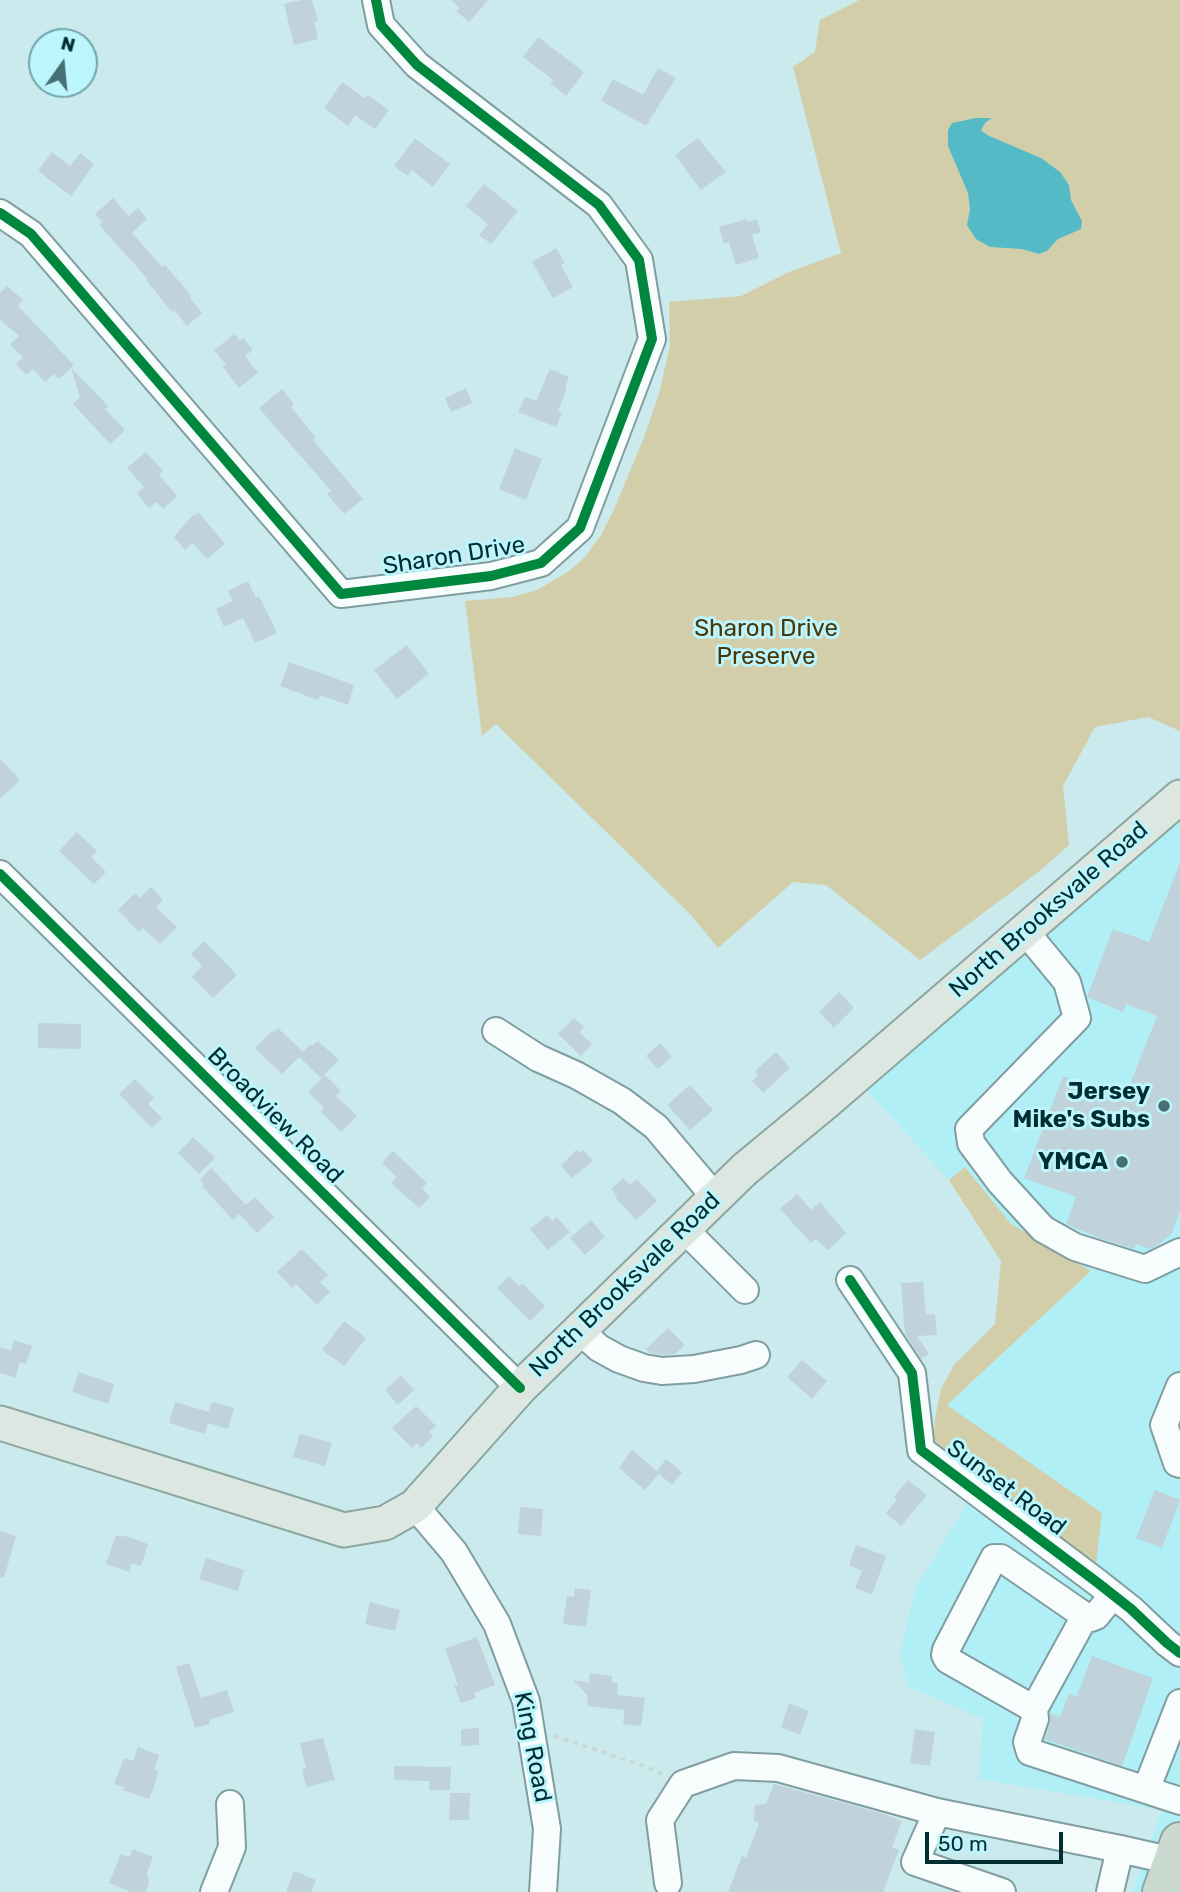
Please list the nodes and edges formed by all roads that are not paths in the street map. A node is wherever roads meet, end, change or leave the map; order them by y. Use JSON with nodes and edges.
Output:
{"nodes":[{"id":1,"x":376,"y":0,"type":"edge"},
{"id":2,"x":0,"y":213,"type":"edge"},
{"id":3,"x":1180,"y":797,"type":"edge"},
{"id":4,"x":3,"y":885,"type":"edge"},
{"id":5,"x":1024,"y":930,"type":"junction"},
{"id":6,"x":496,"y":1031,"type":"dead end"},
{"id":7,"x":715,"y":1197,"type":"junction"},
{"id":8,"x":683,"y":1228,"type":"junction"},
{"id":9,"x":1180,"y":1251,"type":"edge"},
{"id":10,"x":850,"y":1280,"type":"dead end"},
{"id":11,"x":745,"y":1290,"type":"dead end"},
{"id":12,"x":579,"y":1330,"type":"junction"},
{"id":13,"x":756,"y":1355,"type":"dead end"},
{"id":14,"x":1180,"y":1386,"type":"edge"},
{"id":15,"x":520,"y":1388,"type":"junction"},
{"id":16,"x":0,"y":1423,"type":"edge"},
{"id":17,"x":1180,"y":1464,"type":"edge"},
{"id":18,"x":415,"y":1506,"type":"junction"},
{"id":19,"x":1113,"y":1595,"type":"junction"},
{"id":20,"x":1085,"y":1616,"type":"junction"},
{"id":21,"x":1180,"y":1653,"type":"edge"},
{"id":22,"x":1180,"y":1703,"type":"edge"},
{"id":23,"x":1034,"y":1709,"type":"junction"},
{"id":24,"x":1146,"y":1790,"type":"junction"},
{"id":25,"x":1180,"y":1801,"type":"edge"},
{"id":26,"x":230,"y":1804,"type":"dead end"},
{"id":27,"x":937,"y":1812,"type":"junction"},
{"id":28,"x":1120,"y":1849,"type":"junction"},
{"id":29,"x":1172,"y":1865,"type":"edge"},
{"id":30,"x":668,"y":1883,"type":"dead end"},
{"id":31,"x":214,"y":1892,"type":"edge"},
{"id":32,"x":543,"y":1892,"type":"edge"},
{"id":33,"x":1002,"y":1892,"type":"edge"},
{"id":34,"x":1110,"y":1892,"type":"edge"}],
"edges":[{"from":1,"to":2,"type":"street","name":"Sharon Drive"},
{"from":3,"to":5,"type":"main road","name":"North Brooksvale Road"},
{"from":4,"to":15,"type":"street","name":"Broadview Road"},
{"from":5,"to":7,"type":"main road","name":"North Brooksvale Road"},
{"from":5,"to":9,"type":"street"},
{"from":6,"to":7,"type":"street"},
{"from":7,"to":8,"type":"main road","name":"North Brooksvale Road"},
{"from":8,"to":11,"type":"street"},
{"from":8,"to":12,"type":"main road","name":"North Brooksvale Road"},
{"from":10,"to":19,"type":"street","name":"Sunset Road"},
{"from":12,"to":13,"type":"street"},
{"from":12,"to":15,"type":"main road","name":"North Brooksvale Road"},
{"from":14,"to":17,"type":"street"},
{"from":15,"to":18,"type":"main road","name":"North Brooksvale Road"},
{"from":16,"to":18,"type":"main road","name":"North Brooksvale Road"},
{"from":18,"to":32,"type":"street","name":"King Road"},
{"from":19,"to":20,"type":"street"},
{"from":19,"to":21,"type":"street","name":"Sunset Road"},
{"from":20,"to":23,"type":"street"},
{"from":20,"to":23,"type":"street"},
{"from":22,"to":24,"type":"street"},
{"from":23,"to":24,"type":"street"},
{"from":24,"to":25,"type":"street"},
{"from":26,"to":31,"type":"street"},
{"from":27,"to":28,"type":"street"},
{"from":27,"to":30,"type":"street"},
{"from":27,"to":33,"type":"street"},
{"from":28,"to":29,"type":"street"},
{"from":28,"to":34,"type":"street"}]}
